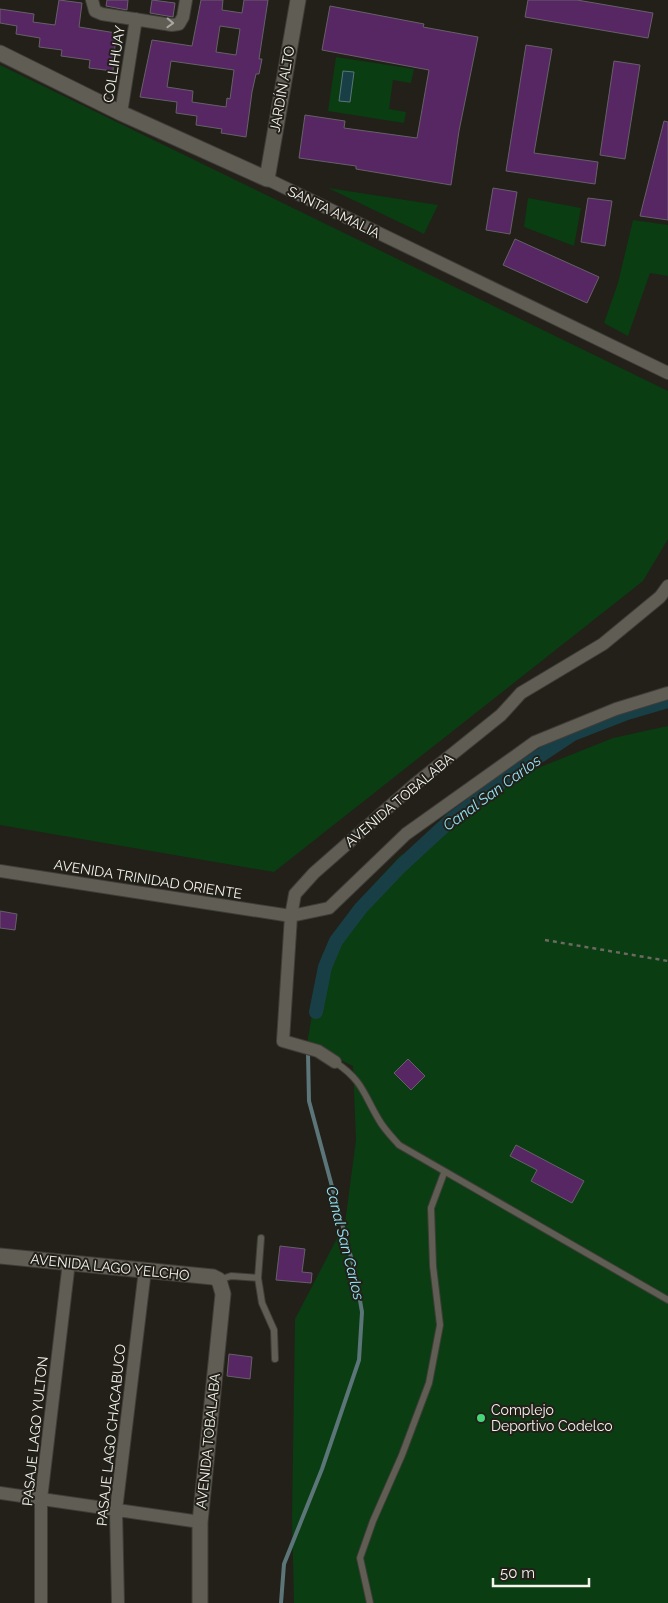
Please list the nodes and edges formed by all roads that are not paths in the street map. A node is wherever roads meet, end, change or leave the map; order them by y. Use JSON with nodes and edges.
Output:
{"nodes":[{"id":1,"x":92,"y":0,"type":"edge"},
{"id":2,"x":186,"y":0,"type":"edge"},
{"id":3,"x":298,"y":0,"type":"edge"},
{"id":4,"x":136,"y":19,"type":"junction"},
{"id":5,"x":0,"y":53,"type":"edge"},
{"id":6,"x":121,"y":113,"type":"junction"},
{"id":7,"x":266,"y":179,"type":"junction"},
{"id":8,"x":668,"y":373,"type":"edge"},
{"id":9,"x":668,"y":586,"type":"edge"},
{"id":10,"x":668,"y":693,"type":"edge"},
{"id":11,"x":0,"y":870,"type":"edge"},
{"id":12,"x":291,"y":916,"type":"junction"},
{"id":13,"x":335,"y":1062,"type":"joint"},
{"id":14,"x":444,"y":1173,"type":"junction"},
{"id":15,"x":261,"y":1238,"type":"dead end"},
{"id":16,"x":0,"y":1256,"type":"edge"},
{"id":17,"x":69,"y":1262,"type":"junction"},
{"id":18,"x":145,"y":1270,"type":"junction"},
{"id":19,"x":258,"y":1278,"type":"junction"},
{"id":20,"x":219,"y":1280,"type":"junction"},
{"id":21,"x":668,"y":1300,"type":"edge"},
{"id":22,"x":275,"y":1359,"type":"dead end"},
{"id":23,"x":0,"y":1493,"type":"edge"},
{"id":24,"x":41,"y":1498,"type":"junction"},
{"id":25,"x":116,"y":1510,"type":"junction"},
{"id":26,"x":200,"y":1522,"type":"junction"},
{"id":27,"x":40,"y":1603,"type":"edge"},
{"id":28,"x":118,"y":1603,"type":"edge"},
{"id":29,"x":200,"y":1603,"type":"edge"},
{"id":30,"x":369,"y":1603,"type":"edge"}],
"edges":[{"from":1,"to":4,"type":"street"},
{"from":4,"to":2,"type":"street","one_way":true},
{"from":3,"to":7,"type":"street","name":"JARDÍN ALTO"},
{"from":4,"to":6,"type":"street","name":"COLLIHUAY"},
{"from":5,"to":6,"type":"street","name":"SANTA AMALIA"},
{"from":6,"to":7,"type":"street","name":"SANTA AMALIA"},
{"from":7,"to":8,"type":"street","name":"SANTA AMALIA"},
{"from":9,"to":12,"type":"street","name":"AVENIDA TOBALABA"},
{"from":10,"to":12,"type":"street"},
{"from":11,"to":12,"type":"street","name":"AVENIDA TRINIDAD ORIENTE"},
{"from":12,"to":13,"type":"street","name":"AVENIDA TOBALABA"},
{"from":13,"to":14,"type":"lane"},
{"from":14,"to":21,"type":"lane"},
{"from":14,"to":30,"type":"lane"},
{"from":15,"to":19,"type":"lane"},
{"from":16,"to":17,"type":"street","name":"AVENIDA LAGO YELCHO"},
{"from":17,"to":18,"type":"street","name":"AVENIDA LAGO YELCHO"},
{"from":17,"to":24,"type":"street","name":"PASAJE LAGO YULTON"},
{"from":18,"to":20,"type":"street","name":"AVENIDA LAGO YELCHO"},
{"from":18,"to":25,"type":"street","name":"PASAJE LAGO CHACABUCO"},
{"from":19,"to":20,"type":"lane"},
{"from":19,"to":22,"type":"lane"},
{"from":20,"to":26,"type":"street","name":"AVENIDA TOBALABA"},
{"from":23,"to":24,"type":"street"},
{"from":24,"to":25,"type":"street"},
{"from":24,"to":27,"type":"street","name":"PASAJE LAGO YULTON"},
{"from":25,"to":26,"type":"street"},
{"from":25,"to":28,"type":"street","name":"PASAJE LAGO CHACABUCO"},
{"from":26,"to":29,"type":"street","name":"AVENIDA TOBALABA"}]}
